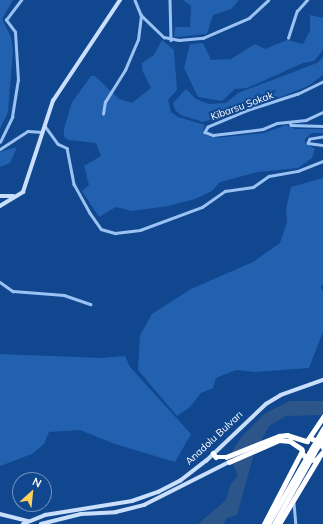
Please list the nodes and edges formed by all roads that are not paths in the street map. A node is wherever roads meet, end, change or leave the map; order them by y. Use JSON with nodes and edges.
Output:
{"nodes":[{"id":1,"x":21,"y":0,"type":"edge"},
{"id":2,"x":120,"y":0,"type":"edge"},
{"id":3,"x":135,"y":0,"type":"edge"},
{"id":4,"x":170,"y":0,"type":"edge"},
{"id":5,"x":268,"y":0,"type":"edge"},
{"id":6,"x":307,"y":0,"type":"edge"},
{"id":7,"x":141,"y":15,"type":"junction"},
{"id":8,"x":288,"y":38,"type":"dead end"},
{"id":9,"x":171,"y":40,"type":"junction"},
{"id":10,"x":323,"y":82,"type":"edge"},
{"id":11,"x":323,"y":112,"type":"edge"},
{"id":12,"x":103,"y":114,"type":"dead end"},
{"id":13,"x":290,"y":122,"type":"junction"},
{"id":14,"x":44,"y":124,"type":"junction"},
{"id":15,"x":323,"y":126,"type":"edge"},
{"id":16,"x":42,"y":132,"type":"junction"},
{"id":17,"x":323,"y":137,"type":"edge"},
{"id":18,"x":0,"y":142,"type":"edge"},
{"id":19,"x":323,"y":145,"type":"edge"},
{"id":20,"x":0,"y":149,"type":"edge"},
{"id":21,"x":323,"y":161,"type":"edge"},
{"id":22,"x":18,"y":195,"type":"junction"},
{"id":23,"x":0,"y":196,"type":"edge"},
{"id":24,"x":0,"y":206,"type":"edge"},
{"id":25,"x":0,"y":282,"type":"edge"},
{"id":26,"x":90,"y":304,"type":"dead end"},
{"id":27,"x":323,"y":380,"type":"edge"},
{"id":28,"x":323,"y":417,"type":"edge"},
{"id":29,"x":323,"y":429,"type":"edge"},
{"id":30,"x":323,"y":438,"type":"edge"},
{"id":31,"x":306,"y":441,"type":"junction"},
{"id":32,"x":323,"y":447,"type":"edge"},
{"id":33,"x":302,"y":451,"type":"junction"},
{"id":34,"x":323,"y":452,"type":"edge"},
{"id":35,"x":213,"y":453,"type":"junction"},
{"id":36,"x":226,"y":457,"type":"junction"},
{"id":37,"x":316,"y":460,"type":"junction"},
{"id":38,"x":227,"y":463,"type":"junction"},
{"id":39,"x":303,"y":486,"type":"junction"},
{"id":40,"x":0,"y":514,"type":"edge"},
{"id":41,"x":28,"y":521,"type":"junction"},
{"id":42,"x":23,"y":524,"type":"edge"},
{"id":43,"x":42,"y":524,"type":"edge"},
{"id":44,"x":264,"y":524,"type":"edge"},
{"id":45,"x":268,"y":524,"type":"edge"},
{"id":46,"x":274,"y":524,"type":"edge"},
{"id":47,"x":279,"y":524,"type":"edge"},
{"id":48,"x":296,"y":524,"type":"edge"}],
"edges":[{"from":1,"to":18,"type":"street"},
{"from":2,"to":14,"type":"street"},
{"from":3,"to":7,"type":"street"},
{"from":4,"to":9,"type":"street"},
{"from":5,"to":9,"type":"street"},
{"from":6,"to":8,"type":"street"},
{"from":7,"to":9,"type":"street"},
{"from":7,"to":12,"type":"street"},
{"from":10,"to":13,"type":"street","name":"Kibarsu Sokak"},
{"from":11,"to":13,"type":"street"},
{"from":13,"to":15,"type":"street"},
{"from":14,"to":16,"type":"street"},
{"from":14,"to":21,"type":"street"},
{"from":16,"to":20,"type":"street"},
{"from":16,"to":22,"type":"street"},
{"from":17,"to":19,"type":"street"},
{"from":22,"to":23,"type":"street"},
{"from":22,"to":24,"type":"street"},
{"from":25,"to":26,"type":"street"},
{"from":27,"to":35,"type":"street","name":"Anadolu Bulvarı"},
{"from":28,"to":31,"type":"highway"},
{"from":29,"to":45,"type":"highway"},
{"from":30,"to":46,"type":"highway"},
{"from":31,"to":32,"type":"highway","bridge":true},
{"from":31,"to":33,"type":"highway"},
{"from":31,"to":36,"type":"highway"},
{"from":33,"to":37,"type":"highway","bridge":true},
{"from":33,"to":38,"type":"highway"},
{"from":33,"to":44,"type":"highway"},
{"from":34,"to":37,"type":"highway"},
{"from":35,"to":36,"type":"highway"},
{"from":35,"to":41,"type":"street","name":"Anadolu Bulvarı"},
{"from":36,"to":38,"type":"street"},
{"from":37,"to":39,"type":"highway"},
{"from":38,"to":43,"type":"street","name":"Anadolu Bulvarı"},
{"from":39,"to":47,"type":"highway"},
{"from":39,"to":48,"type":"street"},
{"from":40,"to":41,"type":"street"},
{"from":41,"to":42,"type":"street","name":"Anadolu Bulvarı"}]}
